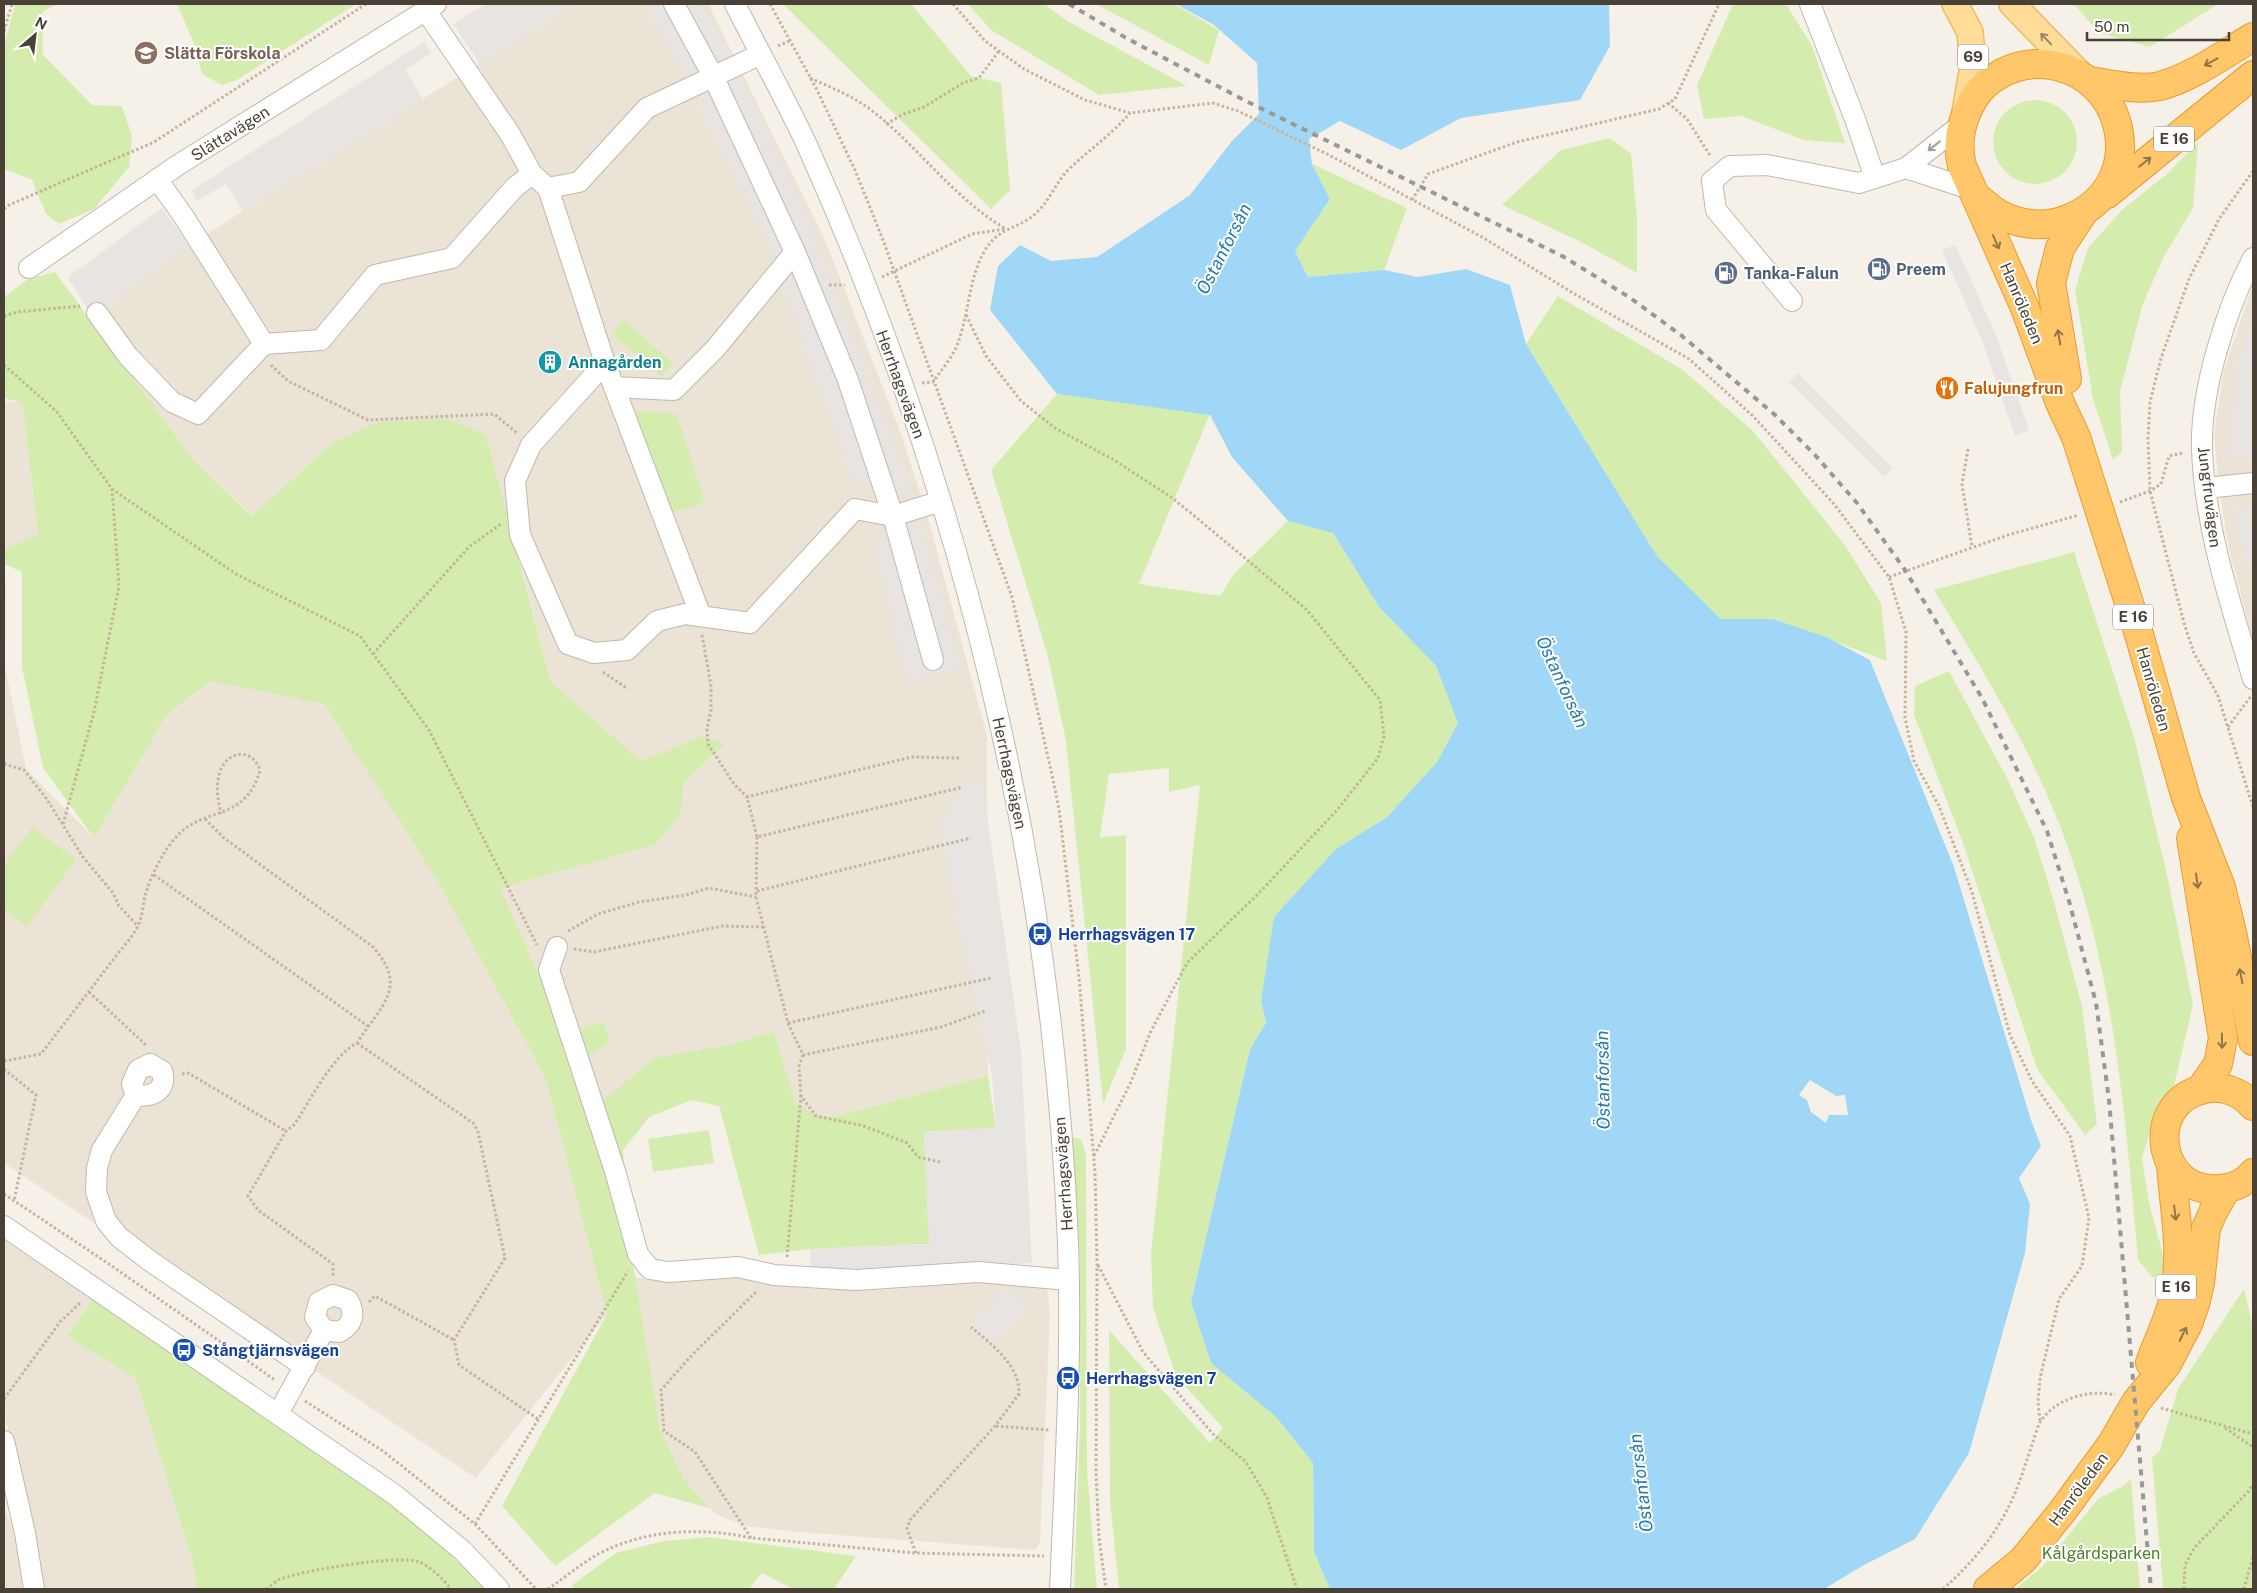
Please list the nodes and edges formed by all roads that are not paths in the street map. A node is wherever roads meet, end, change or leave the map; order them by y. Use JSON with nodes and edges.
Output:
{"nodes":[{"id":1,"x":674,"y":4,"type":"edge"},
{"id":2,"x":735,"y":4,"type":"edge"},
{"id":3,"x":1810,"y":4,"type":"edge"},
{"id":4,"x":1955,"y":4,"type":"edge"},
{"id":5,"x":2012,"y":4,"type":"edge"},
{"id":6,"x":431,"y":7,"type":"edge"},
{"id":7,"x":2253,"y":37,"type":"edge"},
{"id":8,"x":760,"y":54,"type":"junction"},
{"id":9,"x":2253,"y":75,"type":"edge"},
{"id":10,"x":713,"y":76,"type":"junction"},
{"id":11,"x":2084,"y":77,"type":"junction"},
{"id":12,"x":1963,"y":119,"type":"junction"},
{"id":13,"x":1906,"y":168,"type":"junction"},
{"id":14,"x":532,"y":174,"type":"junction"},
{"id":15,"x":157,"y":179,"type":"junction"},
{"id":16,"x":1867,"y":181,"type":"junction"},
{"id":17,"x":548,"y":188,"type":"junction"},
{"id":18,"x":1975,"y":194,"type":"junction"},
{"id":19,"x":2089,"y":208,"type":"junction"},
{"id":20,"x":795,"y":252,"type":"junction"},
{"id":21,"x":2253,"y":258,"type":"edge"},
{"id":22,"x":29,"y":268,"type":"dead end"},
{"id":23,"x":1792,"y":301,"type":"dead end"},
{"id":24,"x":89,"y":310,"type":"road end"},
{"id":25,"x":264,"y":344,"type":"junction"},
{"id":26,"x":605,"y":364,"type":"junction"},
{"id":27,"x":614,"y":387,"type":"junction"},
{"id":28,"x":2076,"y":437,"type":"junction"},
{"id":29,"x":2253,"y":482,"type":"edge"},
{"id":30,"x":2206,"y":488,"type":"junction"},
{"id":31,"x":941,"y":501,"type":"junction"},
{"id":32,"x":893,"y":516,"type":"junction"},
{"id":33,"x":700,"y":614,"type":"junction"},
{"id":34,"x":933,"y":660,"type":"dead end"},
{"id":35,"x":2253,"y":679,"type":"edge"},
{"id":36,"x":2186,"y":798,"type":"junction"},
{"id":37,"x":557,"y":948,"type":"road end"},
{"id":38,"x":2253,"y":1041,"type":"edge"},
{"id":39,"x":157,"y":1070,"type":"road end"},
{"id":40,"x":2200,"y":1090,"type":"junction"},
{"id":41,"x":2253,"y":1106,"type":"edge"},
{"id":42,"x":2171,"y":1165,"type":"junction"},
{"id":43,"x":2244,"y":1182,"type":"edge"},
{"id":44,"x":4,"y":1226,"type":"edge"},
{"id":45,"x":1068,"y":1280,"type":"junction"},
{"id":46,"x":324,"y":1330,"type":"junction"},
{"id":47,"x":305,"y":1367,"type":"junction"},
{"id":48,"x":2137,"y":1402,"type":"junction"},
{"id":49,"x":278,"y":1414,"type":"junction"},
{"id":50,"x":4,"y":1440,"type":"edge"},
{"id":51,"x":34,"y":1589,"type":"edge"},
{"id":52,"x":499,"y":1589,"type":"edge"},
{"id":53,"x":1060,"y":1589,"type":"edge"},
{"id":54,"x":1988,"y":1589,"type":"edge"}],
"edges":[{"from":1,"to":10,"type":"street"},
{"from":2,"to":8,"type":"street","name":"Herrhagsvägen"},
{"from":3,"to":16,"type":"street"},
{"from":4,"to":12,"type":"main road","number":"69"},
{"from":11,"to":5,"type":"main road","one_way":true},
{"from":6,"to":14,"type":"street"},
{"from":6,"to":15,"type":"street","name":"Slättavägen"},
{"from":7,"to":11,"type":"highway","one_way":true},
{"from":8,"to":10,"type":"street"},
{"from":8,"to":31,"type":"street","name":"Herrhagsvägen"},
{"from":19,"to":9,"type":"highway","number":"E 16","one_way":true},
{"from":10,"to":17,"type":"street"},
{"from":10,"to":20,"type":"street"},
{"from":11,"to":12,"type":"highway"},
{"from":11,"to":19,"type":"highway","number":"E 16"},
{"from":12,"to":13,"type":"street","one_way":true},
{"from":12,"to":18,"type":"highway","number":"E 16"},
{"from":13,"to":16,"type":"street"},
{"from":13,"to":18,"type":"street"},
{"from":14,"to":17,"type":"street"},
{"from":14,"to":25,"type":"street"},
{"from":15,"to":22,"type":"street","name":"Slättavägen"},
{"from":15,"to":25,"type":"street"},
{"from":16,"to":23,"type":"street"},
{"from":17,"to":26,"type":"street"},
{"from":18,"to":19,"type":"highway"},
{"from":18,"to":28,"type":"highway","name":"Hanröleden","number":"E 16","one_way":true},
{"from":28,"to":19,"type":"highway","name":"Hanröleden","number":"E 16","one_way":true},
{"from":20,"to":27,"type":"street"},
{"from":20,"to":32,"type":"street"},
{"from":21,"to":30,"type":"street","name":"Jungfruvägen"},
{"from":24,"to":25,"type":"street"},
{"from":26,"to":27,"type":"street"},
{"from":26,"to":33,"type":"street"},
{"from":27,"to":33,"type":"street"},
{"from":28,"to":36,"type":"highway","name":"Hanröleden","number":"E 16"},
{"from":29,"to":30,"type":"street"},
{"from":30,"to":35,"type":"street","name":"Jungfruvägen"},
{"from":31,"to":32,"type":"street"},
{"from":31,"to":45,"type":"street","name":"Herrhagsvägen"},
{"from":32,"to":33,"type":"street"},
{"from":32,"to":34,"type":"street"},
{"from":38,"to":36,"type":"highway","name":"Hanröleden","number":"E 16","one_way":true},
{"from":36,"to":40,"type":"highway","name":"Hanröleden","number":"E 16","one_way":true},
{"from":37,"to":45,"type":"street"},
{"from":39,"to":47,"type":"street"},
{"from":40,"to":41,"type":"highway"},
{"from":40,"to":42,"type":"highway","name":"Hanröleden","number":"E 16"},
{"from":42,"to":43,"type":"highway","name":"Hanröleden","number":"E 16"},
{"from":42,"to":48,"type":"highway","name":"Hanröleden","number":"E 16","one_way":true},
{"from":48,"to":43,"type":"highway","name":"Hanröleden","number":"E 16","one_way":true},
{"from":44,"to":49,"type":"street"},
{"from":45,"to":53,"type":"street","name":"Herrhagsvägen"},
{"from":46,"to":46,"type":"street"},
{"from":46,"to":47,"type":"street"},
{"from":47,"to":49,"type":"street"},
{"from":48,"to":54,"type":"highway","name":"Hanröleden","number":"E 16"},
{"from":49,"to":52,"type":"street"},
{"from":50,"to":51,"type":"street"}]}
